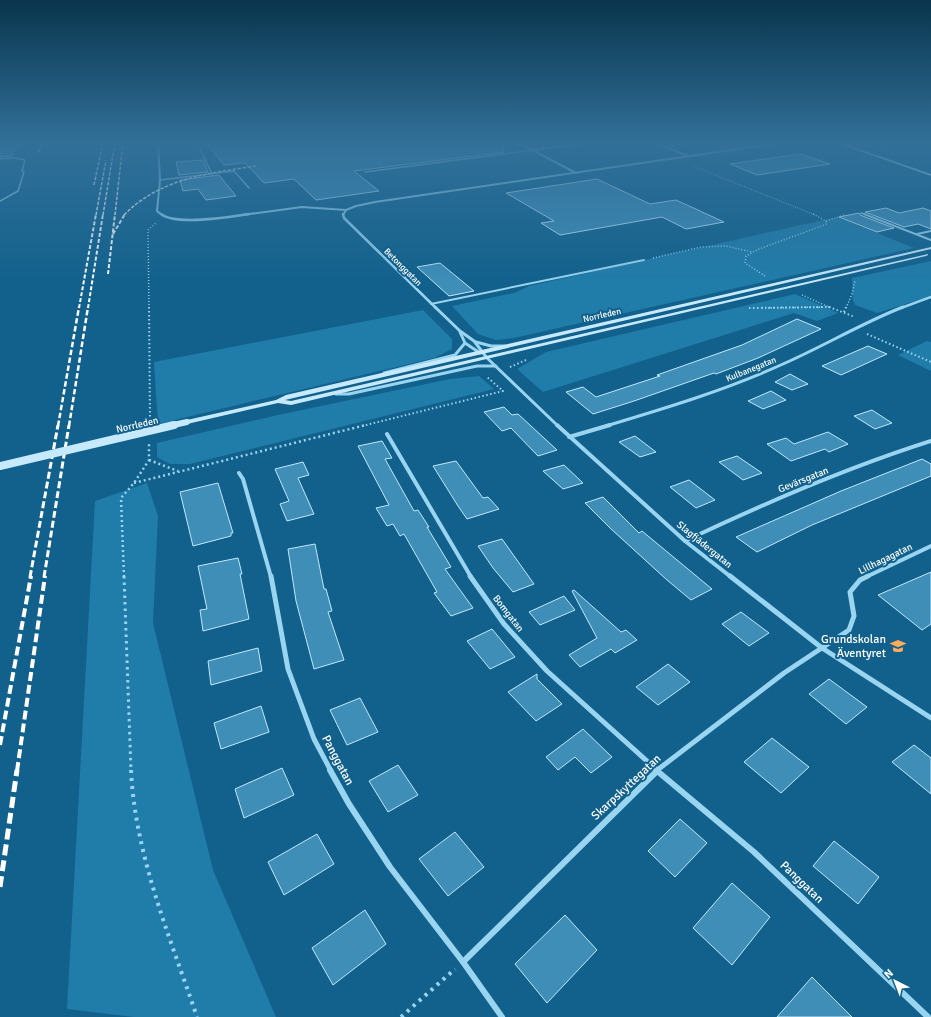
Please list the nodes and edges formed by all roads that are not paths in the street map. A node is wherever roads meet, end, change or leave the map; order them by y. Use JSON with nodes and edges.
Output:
{"nodes":[{"id":1,"x":18,"y":189,"type":"edge"},
{"id":2,"x":159,"y":189,"type":"edge"},
{"id":3,"x":465,"y":189,"type":"edge"},
{"id":4,"x":0,"y":201,"type":"edge"},
{"id":5,"x":346,"y":210,"type":"junction"},
{"id":6,"x":861,"y":213,"type":"dead end"},
{"id":7,"x":931,"y":231,"type":"edge"},
{"id":8,"x":916,"y":234,"type":"junction"},
{"id":9,"x":931,"y":240,"type":"edge"},
{"id":10,"x":931,"y":248,"type":"edge"},
{"id":11,"x":931,"y":254,"type":"edge"},
{"id":12,"x":644,"y":260,"type":"road end"},
{"id":13,"x":931,"y":296,"type":"edge"},
{"id":14,"x":431,"y":304,"type":"junction"},
{"id":15,"x":460,"y":331,"type":"junction"},
{"id":16,"x":474,"y":341,"type":"junction"},
{"id":17,"x":465,"y":343,"type":"junction"},
{"id":18,"x":510,"y":346,"type":"junction"},
{"id":19,"x":483,"y":354,"type":"junction"},
{"id":20,"x":496,"y":366,"type":"junction"},
{"id":21,"x":367,"y":379,"type":"junction"},
{"id":22,"x":331,"y":393,"type":"junction"},
{"id":23,"x":278,"y":401,"type":"junction"},
{"id":24,"x":387,"y":434,"type":"dead end"},
{"id":25,"x":569,"y":437,"type":"junction"},
{"id":26,"x":931,"y":441,"type":"edge"},
{"id":27,"x":0,"y":466,"type":"edge"},
{"id":28,"x":240,"y":473,"type":"dead end"},
{"id":29,"x":685,"y":541,"type":"junction"},
{"id":30,"x":931,"y":546,"type":"edge"},
{"id":31,"x":822,"y":648,"type":"junction"},
{"id":32,"x":931,"y":718,"type":"edge"},
{"id":33,"x":657,"y":770,"type":"junction"},
{"id":34,"x":463,"y":962,"type":"junction"},
{"id":35,"x":502,"y":1017,"type":"edge"},
{"id":36,"x":928,"y":1017,"type":"edge"}],
"edges":[{"from":1,"to":4,"type":"lane"},
{"from":2,"to":5,"type":"street"},
{"from":3,"to":5,"type":"street"},
{"from":5,"to":14,"type":"street","name":"Betonggatan"},
{"from":6,"to":8,"type":"lane"},
{"from":7,"to":8,"type":"lane"},
{"from":8,"to":9,"type":"lane"},
{"from":10,"to":18,"type":"main road","name":"Norrleden"},
{"from":11,"to":19,"type":"main road","name":"Norrleden"},
{"from":12,"to":14,"type":"lane"},
{"from":13,"to":25,"type":"street","name":"Kulbanegatan"},
{"from":14,"to":15,"type":"street","name":"Betonggatan"},
{"from":15,"to":16,"type":"street","name":"Betonggatan"},
{"from":15,"to":17,"type":"street","name":"Betonggatan"},
{"from":16,"to":18,"type":"street","name":"Betonggatan"},
{"from":16,"to":19,"type":"street","name":"Betonggatan"},
{"from":17,"to":19,"type":"street"},
{"from":17,"to":21,"type":"street"},
{"from":18,"to":19,"type":"main road","name":"Norrleden"},
{"from":19,"to":20,"type":"street","name":"Slagfjädergatan"},
{"from":19,"to":21,"type":"main road","name":"Norrleden"},
{"from":19,"to":22,"type":"main road","name":"Norrleden"},
{"from":20,"to":22,"type":"street"},
{"from":20,"to":25,"type":"street","name":"Slagfjädergatan"},
{"from":21,"to":23,"type":"main road","name":"Norrleden"},
{"from":22,"to":23,"type":"main road","name":"Norrleden"},
{"from":23,"to":27,"type":"main road","name":"Norrleden","bridge":true},
{"from":24,"to":33,"type":"street","name":"Bomgatan"},
{"from":25,"to":29,"type":"street","name":"Slagfjädergatan"},
{"from":26,"to":29,"type":"street","name":"Gevärsgatan"},
{"from":28,"to":34,"type":"street","name":"Panggatan"},
{"from":29,"to":31,"type":"street","name":"Slagfjädergatan"},
{"from":30,"to":31,"type":"street","name":"Lillhagagatan"},
{"from":31,"to":32,"type":"street","name":"Slagfjädergatan"},
{"from":31,"to":33,"type":"street","name":"Skarpskyttegatan"},
{"from":33,"to":34,"type":"street","name":"Skarpskyttegatan"},
{"from":33,"to":36,"type":"street","name":"Panggatan"},
{"from":34,"to":35,"type":"street","name":"Panggatan"}]}
